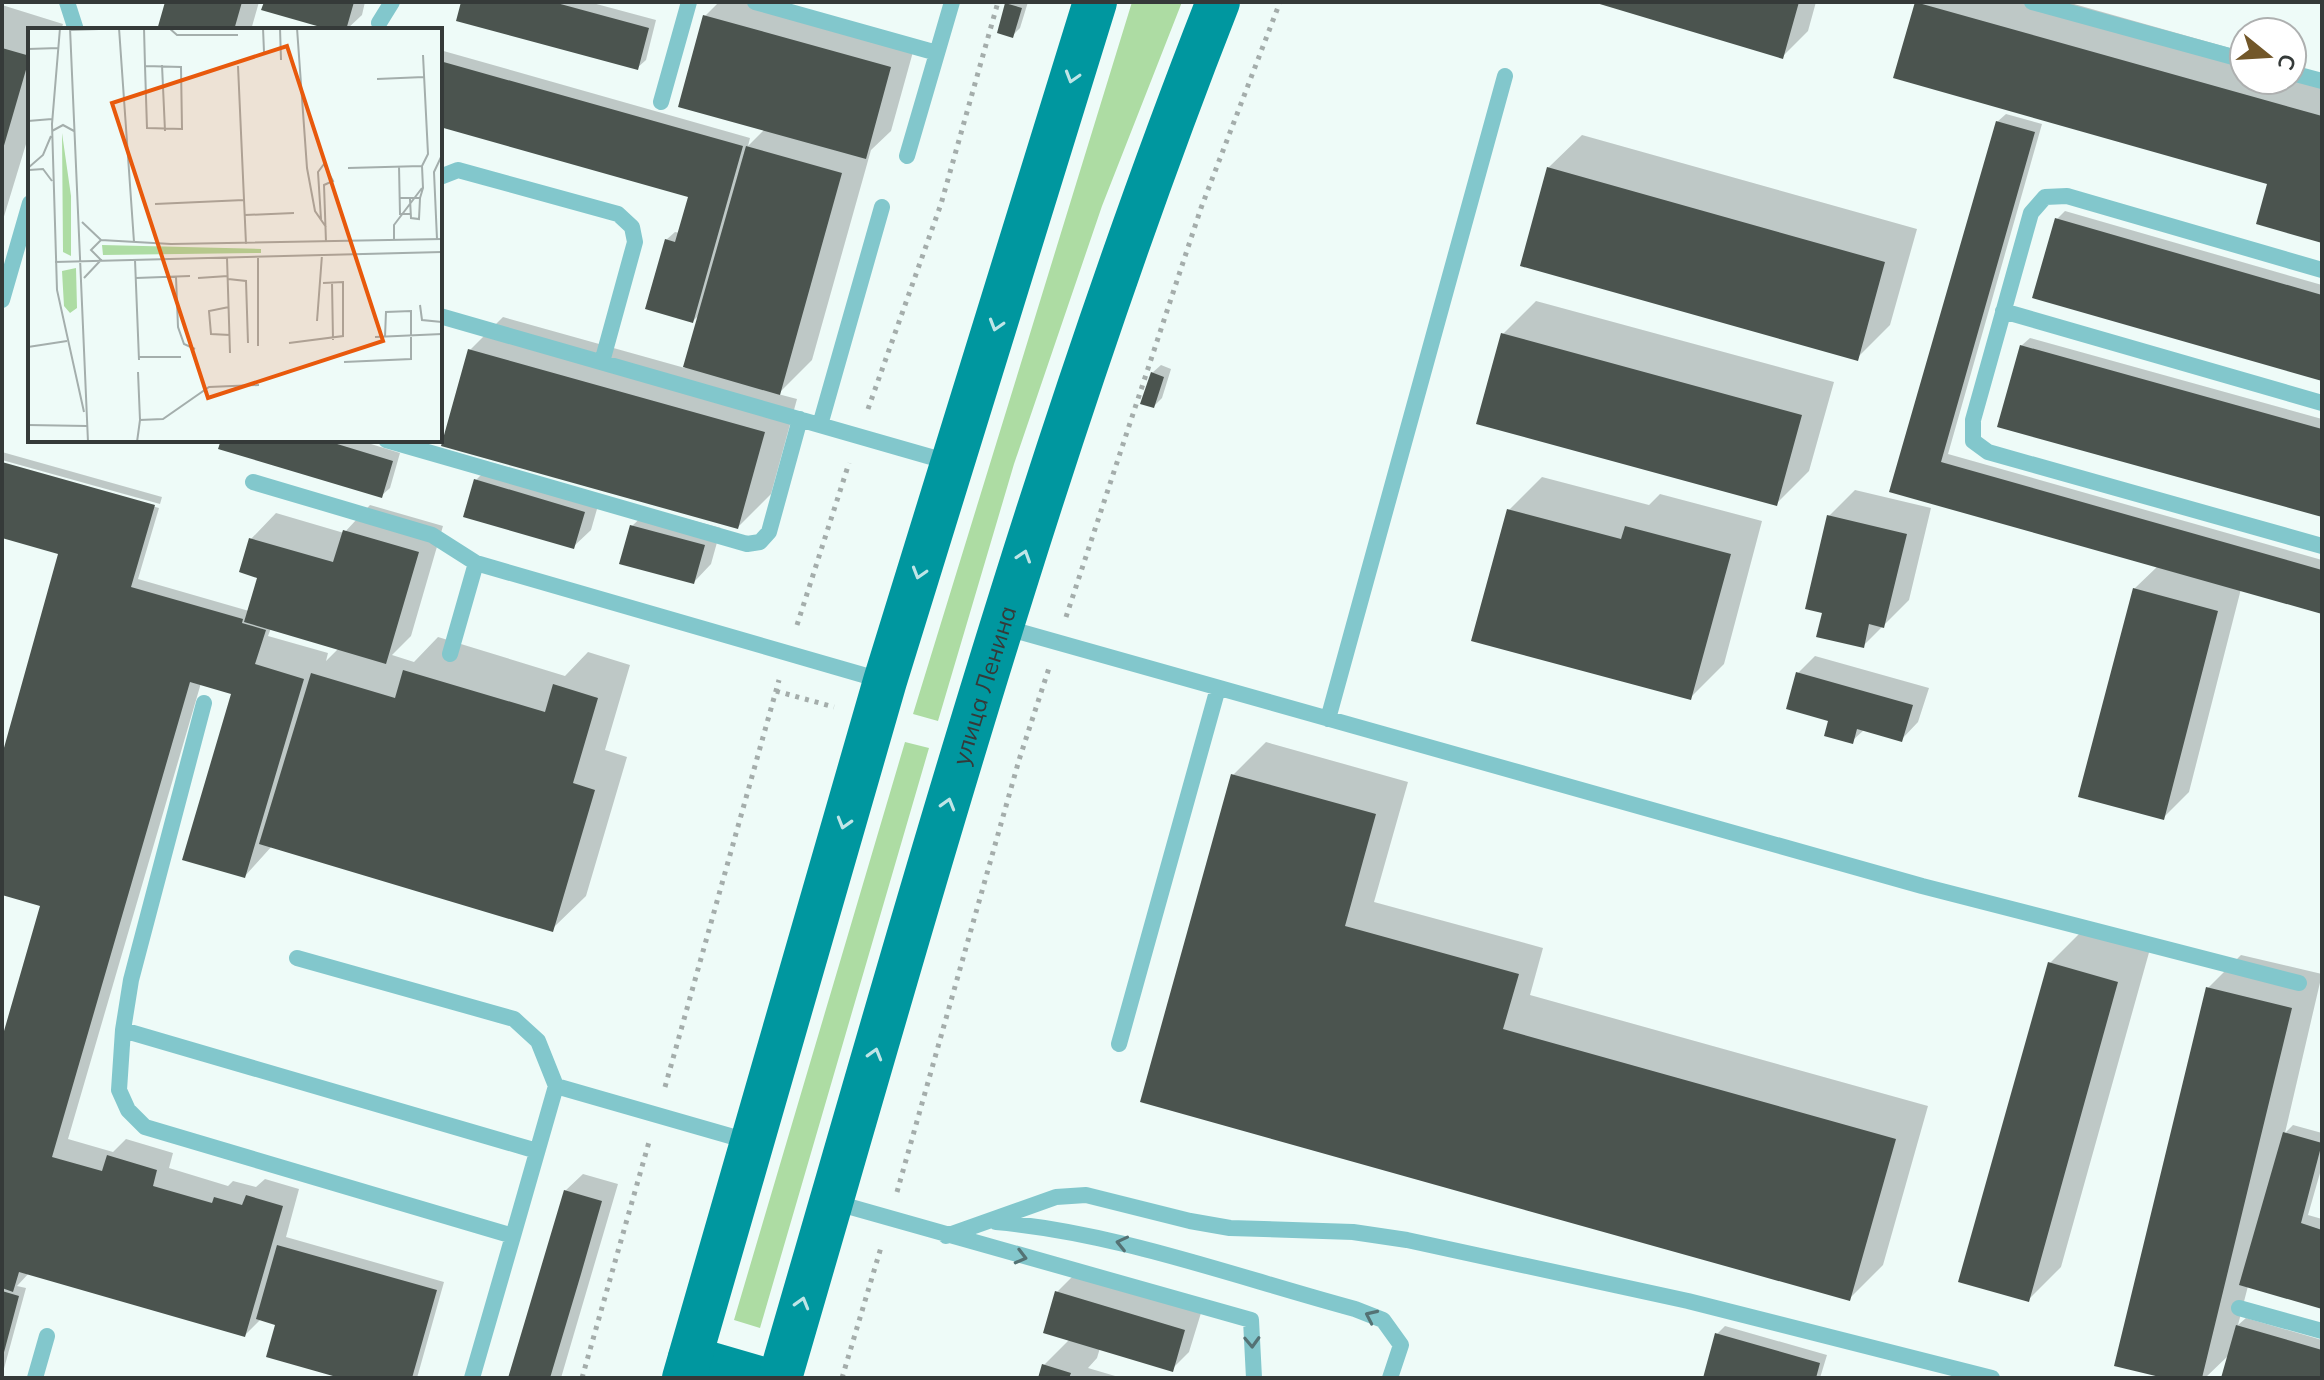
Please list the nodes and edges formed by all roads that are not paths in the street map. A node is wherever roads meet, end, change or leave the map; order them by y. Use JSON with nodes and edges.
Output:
{"nodes":[{"id":1,"x":67,"y":2,"type":"edge"},
{"id":2,"x":392,"y":2,"type":"edge"},
{"id":3,"x":689,"y":2,"type":"edge"},
{"id":4,"x":755,"y":2,"type":"edge"},
{"id":5,"x":952,"y":2,"type":"edge"},
{"id":6,"x":1095,"y":2,"type":"edge"},
{"id":7,"x":1218,"y":2,"type":"edge"},
{"id":8,"x":2032,"y":2,"type":"edge"},
{"id":9,"x":379,"y":23,"type":"dead end"},
{"id":10,"x":75,"y":28,"type":"edge"},
{"id":11,"x":937,"y":53,"type":"junction"},
{"id":12,"x":2228,"y":56,"type":"edge"},
{"id":13,"x":1505,"y":76,"type":"dead end"},
{"id":14,"x":661,"y":102,"type":"dead end"},
{"id":15,"x":907,"y":156,"type":"dead end"},
{"id":16,"x":442,"y":176,"type":"edge"},
{"id":17,"x":882,"y":207,"type":"dead end"},
{"id":18,"x":28,"y":210,"type":"edge"},
{"id":19,"x":2322,"y":270,"type":"edge"},
{"id":20,"x":2,"y":300,"type":"edge"},
{"id":21,"x":2003,"y":311,"type":"junction"},
{"id":22,"x":442,"y":317,"type":"edge"},
{"id":23,"x":602,"y":362,"type":"junction"},
{"id":24,"x":2322,"y":403,"type":"edge"},
{"id":25,"x":800,"y":419,"type":"junction"},
{"id":26,"x":820,"y":425,"type":"junction"},
{"id":27,"x":395,"y":442,"type":"edge"},
{"id":28,"x":953,"y":463,"type":"junction"},
{"id":29,"x":253,"y":482,"type":"dead end"},
{"id":30,"x":2322,"y":546,"type":"edge"},
{"id":31,"x":476,"y":563,"type":"junction"},
{"id":32,"x":1001,"y":627,"type":"junction"},
{"id":33,"x":450,"y":654,"type":"dead end"},
{"id":34,"x":885,"y":681,"type":"junction"},
{"id":35,"x":1218,"y":688,"type":"junction"},
{"id":36,"x":204,"y":703,"type":"dead end"},
{"id":37,"x":1328,"y":719,"type":"junction"},
{"id":38,"x":297,"y":958,"type":"dead end"},
{"id":39,"x":2299,"y":983,"type":"dead end"},
{"id":40,"x":123,"y":1030,"type":"junction"},
{"id":41,"x":1119,"y":1044,"type":"dead end"},
{"id":42,"x":556,"y":1086,"type":"junction"},
{"id":43,"x":752,"y":1142,"type":"junction"},
{"id":44,"x":537,"y":1151,"type":"junction"},
{"id":45,"x":832,"y":1201,"type":"junction"},
{"id":46,"x":989,"y":1222,"type":"junction"},
{"id":47,"x":513,"y":1236,"type":"junction"},
{"id":48,"x":946,"y":1236,"type":"junction"},
{"id":49,"x":2239,"y":1308,"type":"dead end"},
{"id":50,"x":2322,"y":1331,"type":"edge"},
{"id":51,"x":47,"y":1336,"type":"dead end"},
{"id":52,"x":687,"y":1368,"type":"edge"},
{"id":53,"x":35,"y":1378,"type":"edge"},
{"id":54,"x":472,"y":1378,"type":"edge"},
{"id":55,"x":759,"y":1378,"type":"edge"},
{"id":56,"x":780,"y":1378,"type":"edge"},
{"id":57,"x":1254,"y":1378,"type":"edge"},
{"id":58,"x":1390,"y":1378,"type":"edge"},
{"id":59,"x":1992,"y":1378,"type":"edge"}],
"edges":[{"from":1,"to":10,"type":"lane"},
{"from":2,"to":9,"type":"lane"},
{"from":3,"to":14,"type":"lane"},
{"from":4,"to":11,"type":"lane"},
{"from":5,"to":11,"type":"lane"},
{"from":6,"to":28,"type":"main road","one_way":true},
{"from":32,"to":7,"type":"main road","name":"улица Ленина","one_way":true},
{"from":8,"to":12,"type":"lane"},
{"from":11,"to":15,"type":"lane"},
{"from":13,"to":37,"type":"lane"},
{"from":16,"to":23,"type":"lane"},
{"from":17,"to":26,"type":"lane"},
{"from":18,"to":20,"type":"lane"},
{"from":19,"to":21,"type":"lane"},
{"from":21,"to":24,"type":"lane"},
{"from":21,"to":30,"type":"lane"},
{"from":22,"to":23,"type":"lane"},
{"from":23,"to":25,"type":"lane"},
{"from":25,"to":26,"type":"lane"},
{"from":25,"to":27,"type":"lane"},
{"from":26,"to":28,"type":"lane"},
{"from":28,"to":34,"type":"main road","one_way":true},
{"from":29,"to":31,"type":"lane"},
{"from":31,"to":33,"type":"lane"},
{"from":31,"to":34,"type":"lane"},
{"from":32,"to":35,"type":"lane"},
{"from":45,"to":32,"type":"main road","name":"улица Ленина","one_way":true},
{"from":34,"to":43,"type":"main road","one_way":true},
{"from":35,"to":37,"type":"lane"},
{"from":35,"to":41,"type":"lane"},
{"from":36,"to":40,"type":"lane"},
{"from":37,"to":39,"type":"lane"},
{"from":38,"to":42,"type":"lane"},
{"from":40,"to":44,"type":"lane"},
{"from":40,"to":47,"type":"lane"},
{"from":42,"to":43,"type":"lane"},
{"from":42,"to":44,"type":"lane"},
{"from":43,"to":52,"type":"main road"},
{"from":44,"to":47,"type":"lane"},
{"from":45,"to":48,"type":"lane"},
{"from":56,"to":45,"type":"main road","name":"улица Ленина","one_way":true},
{"from":46,"to":48,"type":"lane"},
{"from":58,"to":46,"type":"lane","one_way":true},
{"from":46,"to":59,"type":"lane"},
{"from":47,"to":54,"type":"lane"},
{"from":48,"to":57,"type":"lane","one_way":true},
{"from":49,"to":50,"type":"lane"},
{"from":51,"to":53,"type":"lane"},
{"from":52,"to":55,"type":"main road"}]}
